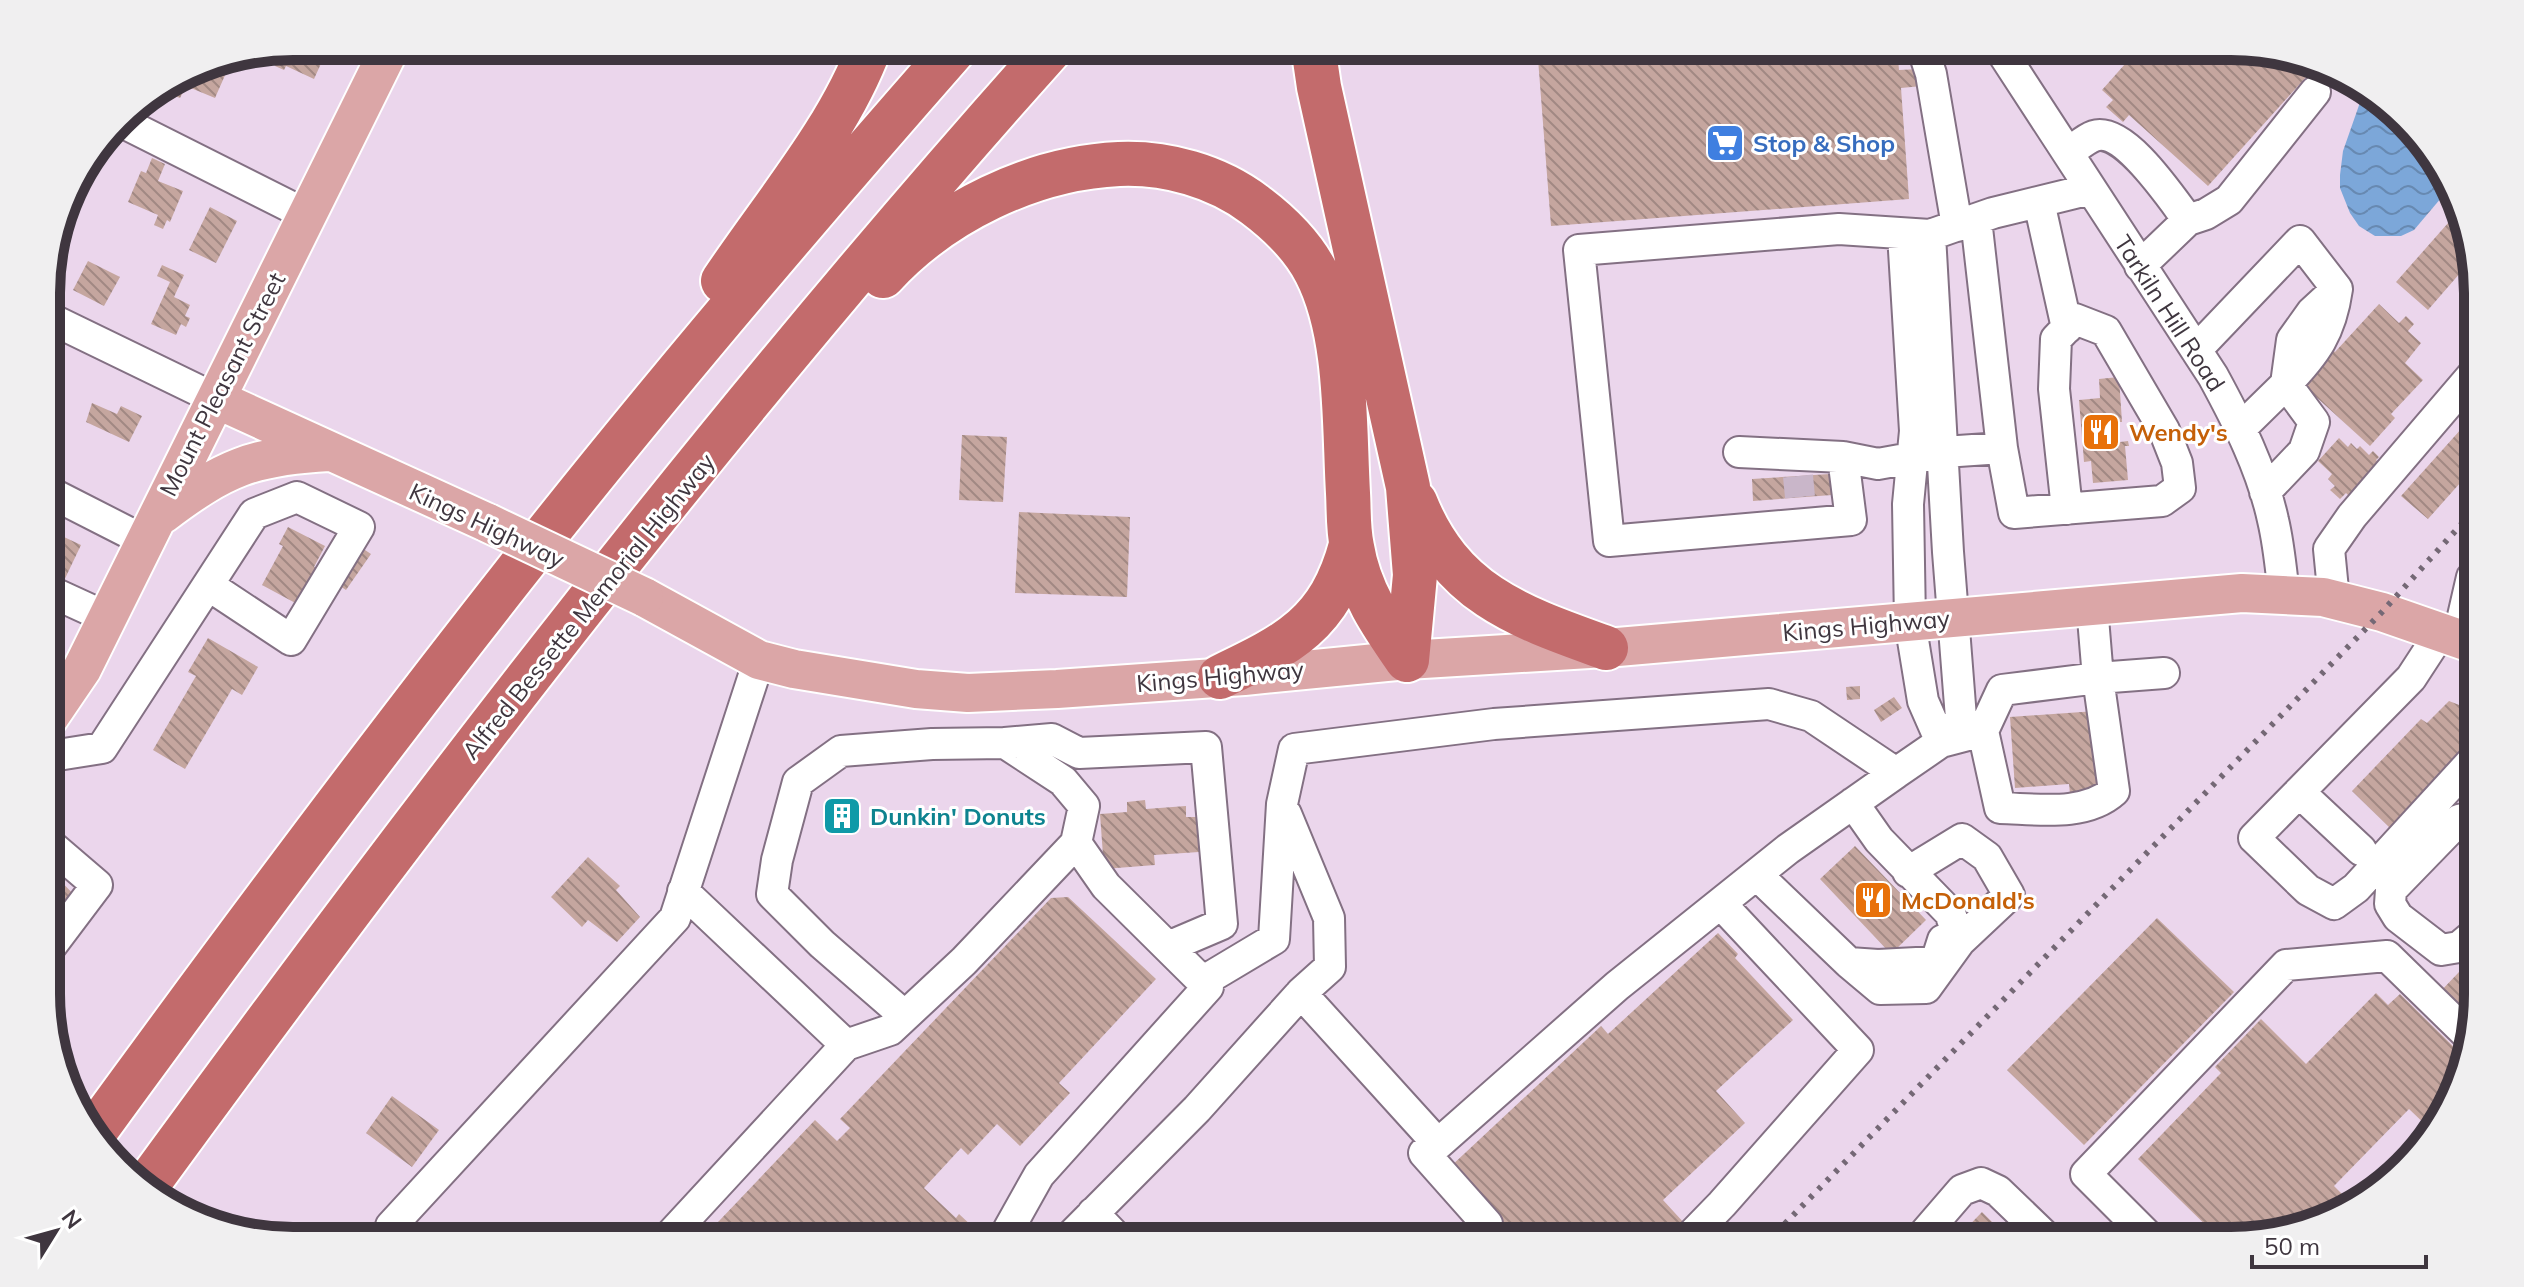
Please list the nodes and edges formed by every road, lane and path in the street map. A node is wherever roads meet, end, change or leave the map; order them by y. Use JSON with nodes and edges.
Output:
{"nodes":[{"id":1,"x":384,"y":60,"type":"edge"},
{"id":2,"x":864,"y":60,"type":"edge"},
{"id":3,"x":945,"y":60,"type":"edge"},
{"id":4,"x":1041,"y":60,"type":"edge"},
{"id":5,"x":1315,"y":60,"type":"edge"},
{"id":6,"x":1927,"y":60,"type":"edge"},
{"id":7,"x":2007,"y":60,"type":"edge"},
{"id":8,"x":2315,"y":92,"type":"dead end"},
{"id":9,"x":131,"y":127,"type":"edge"},
{"id":10,"x":2068,"y":153,"type":"junction"},
{"id":11,"x":2091,"y":189,"type":"junction"},
{"id":12,"x":2039,"y":202,"type":"junction"},
{"id":13,"x":307,"y":215,"type":"junction"},
{"id":14,"x":2188,"y":220,"type":"junction"},
{"id":15,"x":1941,"y":229,"type":"junction"},
{"id":16,"x":2140,"y":266,"type":"junction"},
{"id":17,"x":60,"y":323,"type":"edge"},
{"id":18,"x":2067,"y":328,"type":"junction"},
{"id":19,"x":2196,"y":350,"type":"junction"},
{"id":20,"x":2286,"y":384,"type":"junction"},
{"id":21,"x":2464,"y":385,"type":"edge"},
{"id":22,"x":216,"y":399,"type":"junction"},
{"id":23,"x":2240,"y":429,"type":"junction"},
{"id":24,"x":2002,"y":448,"type":"junction"},
{"id":25,"x":332,"y":452,"type":"junction"},
{"id":26,"x":1739,"y":452,"type":"dead end"},
{"id":27,"x":1944,"y":452,"type":"junction"},
{"id":28,"x":1843,"y":457,"type":"junction"},
{"id":29,"x":1913,"y":457,"type":"junction"},
{"id":30,"x":700,"y":464,"type":"junction"},
{"id":31,"x":599,"y":469,"type":"junction"},
{"id":32,"x":1408,"y":487,"type":"junction"},
{"id":33,"x":1799,"y":488,"type":"junction"},
{"id":34,"x":2265,"y":492,"type":"junction"},
{"id":35,"x":60,"y":496,"type":"edge"},
{"id":36,"x":2067,"y":509,"type":"junction"},
{"id":37,"x":150,"y":531,"type":"junction"},
{"id":38,"x":1351,"y":545,"type":"junction"},
{"id":39,"x":208,"y":585,"type":"junction"},
{"id":40,"x":2284,"y":595,"type":"junction"},
{"id":41,"x":60,"y":596,"type":"edge"},
{"id":42,"x":2334,"y":600,"type":"junction"},
{"id":43,"x":2092,"y":606,"type":"junction"},
{"id":44,"x":2464,"y":615,"type":"edge"},
{"id":45,"x":108,"y":618,"type":"junction"},
{"id":46,"x":1954,"y":618,"type":"junction"},
{"id":47,"x":1910,"y":622,"type":"junction"},
{"id":48,"x":2459,"y":638,"type":"edge"},
{"id":49,"x":1606,"y":648,"type":"junction"},
{"id":50,"x":759,"y":660,"type":"junction"},
{"id":51,"x":1407,"y":660,"type":"junction"},
{"id":52,"x":2164,"y":673,"type":"dead end"},
{"id":53,"x":1220,"y":677,"type":"junction"},
{"id":54,"x":2098,"y":678,"type":"junction"},
{"id":55,"x":60,"y":701,"type":"edge"},
{"id":56,"x":1983,"y":731,"type":"junction"},
{"id":57,"x":1941,"y":742,"type":"junction"},
{"id":58,"x":1005,"y":743,"type":"junction"},
{"id":59,"x":60,"y":754,"type":"edge"},
{"id":60,"x":2464,"y":770,"type":"edge"},
{"id":61,"x":1896,"y":773,"type":"junction"},
{"id":62,"x":2299,"y":792,"type":"junction"},
{"id":63,"x":1853,"y":803,"type":"junction"},
{"id":64,"x":1282,"y":804,"type":"junction"},
{"id":65,"x":2464,"y":819,"type":"edge"},
{"id":66,"x":1076,"y":843,"type":"junction"},
{"id":67,"x":2361,"y":850,"type":"dead end"},
{"id":68,"x":60,"y":853,"type":"edge"},
{"id":69,"x":1908,"y":872,"type":"junction"},
{"id":70,"x":1757,"y":875,"type":"junction"},
{"id":71,"x":683,"y":891,"type":"junction"},
{"id":72,"x":1936,"y":898,"type":"junction"},
{"id":73,"x":1721,"y":904,"type":"junction"},
{"id":74,"x":60,"y":934,"type":"edge"},
{"id":75,"x":1960,"y":941,"type":"junction"},
{"id":76,"x":2464,"y":943,"type":"edge"},
{"id":77,"x":1168,"y":947,"type":"junction"},
{"id":78,"x":1849,"y":963,"type":"junction"},
{"id":79,"x":1202,"y":982,"type":"junction"},
{"id":80,"x":1301,"y":993,"type":"junction"},
{"id":81,"x":905,"y":1016,"type":"junction"},
{"id":82,"x":2461,"y":1029,"type":"edge"},
{"id":83,"x":846,"y":1045,"type":"junction"},
{"id":84,"x":100,"y":1124,"type":"edge"},
{"id":85,"x":1438,"y":1144,"type":"junction"},
{"id":86,"x":152,"y":1178,"type":"edge"},
{"id":87,"x":1093,"y":1213,"type":"junction"},
{"id":88,"x":391,"y":1227,"type":"edge"},
{"id":89,"x":678,"y":1227,"type":"edge"},
{"id":90,"x":1010,"y":1227,"type":"edge"},
{"id":91,"x":1080,"y":1227,"type":"edge"},
{"id":92,"x":1106,"y":1227,"type":"edge"},
{"id":93,"x":1484,"y":1227,"type":"edge"},
{"id":94,"x":1700,"y":1227,"type":"edge"},
{"id":95,"x":1930,"y":1227,"type":"edge"},
{"id":96,"x":2035,"y":1227,"type":"edge"},
{"id":97,"x":2139,"y":1227,"type":"edge"}],
"edges":[{"from":1,"to":13,"type":"main road","name":"Mount Pleasant Street"},
{"from":2,"to":31,"type":"highway"},
{"from":3,"to":31,"type":"highway"},
{"from":4,"to":30,"type":"highway","name":"Alfred Bessette Memorial Highway"},
{"from":5,"to":32,"type":"highway"},
{"from":6,"to":15,"type":"street"},
{"from":7,"to":10,"type":"street","name":"Tarkiln Hill Road"},
{"from":8,"to":14,"type":"street"},
{"from":9,"to":13,"type":"street"},
{"from":10,"to":11,"type":"street","name":"Tarkiln Hill Road"},
{"from":10,"to":14,"type":"street"},
{"from":11,"to":12,"type":"street"},
{"from":11,"to":16,"type":"street","name":"Tarkiln Hill Road"},
{"from":12,"to":15,"type":"street"},
{"from":12,"to":18,"type":"street"},
{"from":13,"to":22,"type":"main road","name":"Mount Pleasant Street"},
{"from":14,"to":16,"type":"street"},
{"from":15,"to":24,"type":"street"},
{"from":15,"to":27,"type":"street"},
{"from":15,"to":29,"type":"street"},
{"from":15,"to":33,"type":"street"},
{"from":16,"to":19,"type":"street","name":"Tarkiln Hill Road"},
{"from":17,"to":22,"type":"street"},
{"from":18,"to":36,"type":"street"},
{"from":18,"to":36,"type":"street"},
{"from":19,"to":20,"type":"street"},
{"from":19,"to":23,"type":"street","name":"Tarkiln Hill Road"},
{"from":20,"to":23,"type":"street"},
{"from":20,"to":34,"type":"street"},
{"from":21,"to":42,"type":"street"},
{"from":22,"to":25,"type":"main road","name":"Kings Highway"},
{"from":22,"to":37,"type":"main road","name":"Mount Pleasant Street"},
{"from":23,"to":34,"type":"street","name":"Tarkiln Hill Road"},
{"from":24,"to":27,"type":"street"},
{"from":24,"to":36,"type":"street"},
{"from":25,"to":37,"type":"main road"},
{"from":25,"to":50,"type":"main road","name":"Kings Highway","bridge":true},
{"from":26,"to":33,"type":"street"},
{"from":27,"to":29,"type":"street"},
{"from":27,"to":46,"type":"street"},
{"from":28,"to":29,"type":"street"},
{"from":28,"to":33,"type":"street"},
{"from":28,"to":33,"type":"street"},
{"from":29,"to":47,"type":"street"},
{"from":30,"to":38,"type":"highway"},
{"from":30,"to":86,"type":"highway","name":"Alfred Bessette Memorial Highway"},
{"from":31,"to":84,"type":"highway"},
{"from":32,"to":49,"type":"highway"},
{"from":32,"to":51,"type":"highway"},
{"from":34,"to":40,"type":"street","name":"Tarkiln Hill Road"},
{"from":35,"to":37,"type":"street"},
{"from":37,"to":45,"type":"main road","name":"Mount Pleasant Street"},
{"from":38,"to":51,"type":"highway"},
{"from":38,"to":53,"type":"highway"},
{"from":39,"to":39,"type":"street"},
{"from":39,"to":59,"type":"street"},
{"from":40,"to":42,"type":"main road"},
{"from":40,"to":43,"type":"main road","name":"Kings Highway"},
{"from":41,"to":45,"type":"street"},
{"from":42,"to":48,"type":"main road"},
{"from":43,"to":46,"type":"main road","name":"Kings Highway"},
{"from":43,"to":54,"type":"street"},
{"from":44,"to":48,"type":"street"},
{"from":45,"to":55,"type":"main road","name":"Mount Pleasant Street"},
{"from":46,"to":47,"type":"main road","name":"Kings Highway"},
{"from":46,"to":57,"type":"street"},
{"from":47,"to":49,"type":"main road","name":"Kings Highway"},
{"from":47,"to":57,"type":"street"},
{"from":48,"to":62,"type":"street"},
{"from":49,"to":51,"type":"main road","name":"Kings Highway"},
{"from":50,"to":53,"type":"main road","name":"Kings Highway"},
{"from":50,"to":71,"type":"street"},
{"from":51,"to":53,"type":"main road","name":"Kings Highway"},
{"from":52,"to":54,"type":"street"},
{"from":54,"to":56,"type":"street"},
{"from":54,"to":56,"type":"street"},
{"from":56,"to":57,"type":"street"},
{"from":57,"to":61,"type":"street"},
{"from":58,"to":66,"type":"street"},
{"from":58,"to":77,"type":"street"},
{"from":58,"to":81,"type":"street"},
{"from":60,"to":62,"type":"street"},
{"from":61,"to":63,"type":"street"},
{"from":61,"to":64,"type":"street"},
{"from":62,"to":67,"type":"street"},
{"from":63,"to":69,"type":"street"},
{"from":63,"to":70,"type":"street"},
{"from":64,"to":79,"type":"street"},
{"from":64,"to":80,"type":"street"},
{"from":65,"to":76,"type":"street"},
{"from":66,"to":77,"type":"street"},
{"from":66,"to":81,"type":"street"},
{"from":68,"to":74,"type":"street"},
{"from":69,"to":72,"type":"street"},
{"from":69,"to":75,"type":"street"},
{"from":70,"to":73,"type":"street"},
{"from":70,"to":78,"type":"street"},
{"from":71,"to":83,"type":"street"},
{"from":71,"to":88,"type":"street"},
{"from":72,"to":75,"type":"street"},
{"from":72,"to":78,"type":"street"},
{"from":73,"to":85,"type":"street"},
{"from":73,"to":94,"type":"street"},
{"from":75,"to":78,"type":"street"},
{"from":77,"to":79,"type":"street"},
{"from":79,"to":90,"type":"street"},
{"from":80,"to":85,"type":"street"},
{"from":80,"to":87,"type":"street"},
{"from":81,"to":83,"type":"street"},
{"from":82,"to":97,"type":"street"},
{"from":83,"to":89,"type":"street"},
{"from":85,"to":93,"type":"street"},
{"from":87,"to":91,"type":"street"},
{"from":87,"to":92,"type":"street"},
{"from":95,"to":96,"type":"street"}]}
